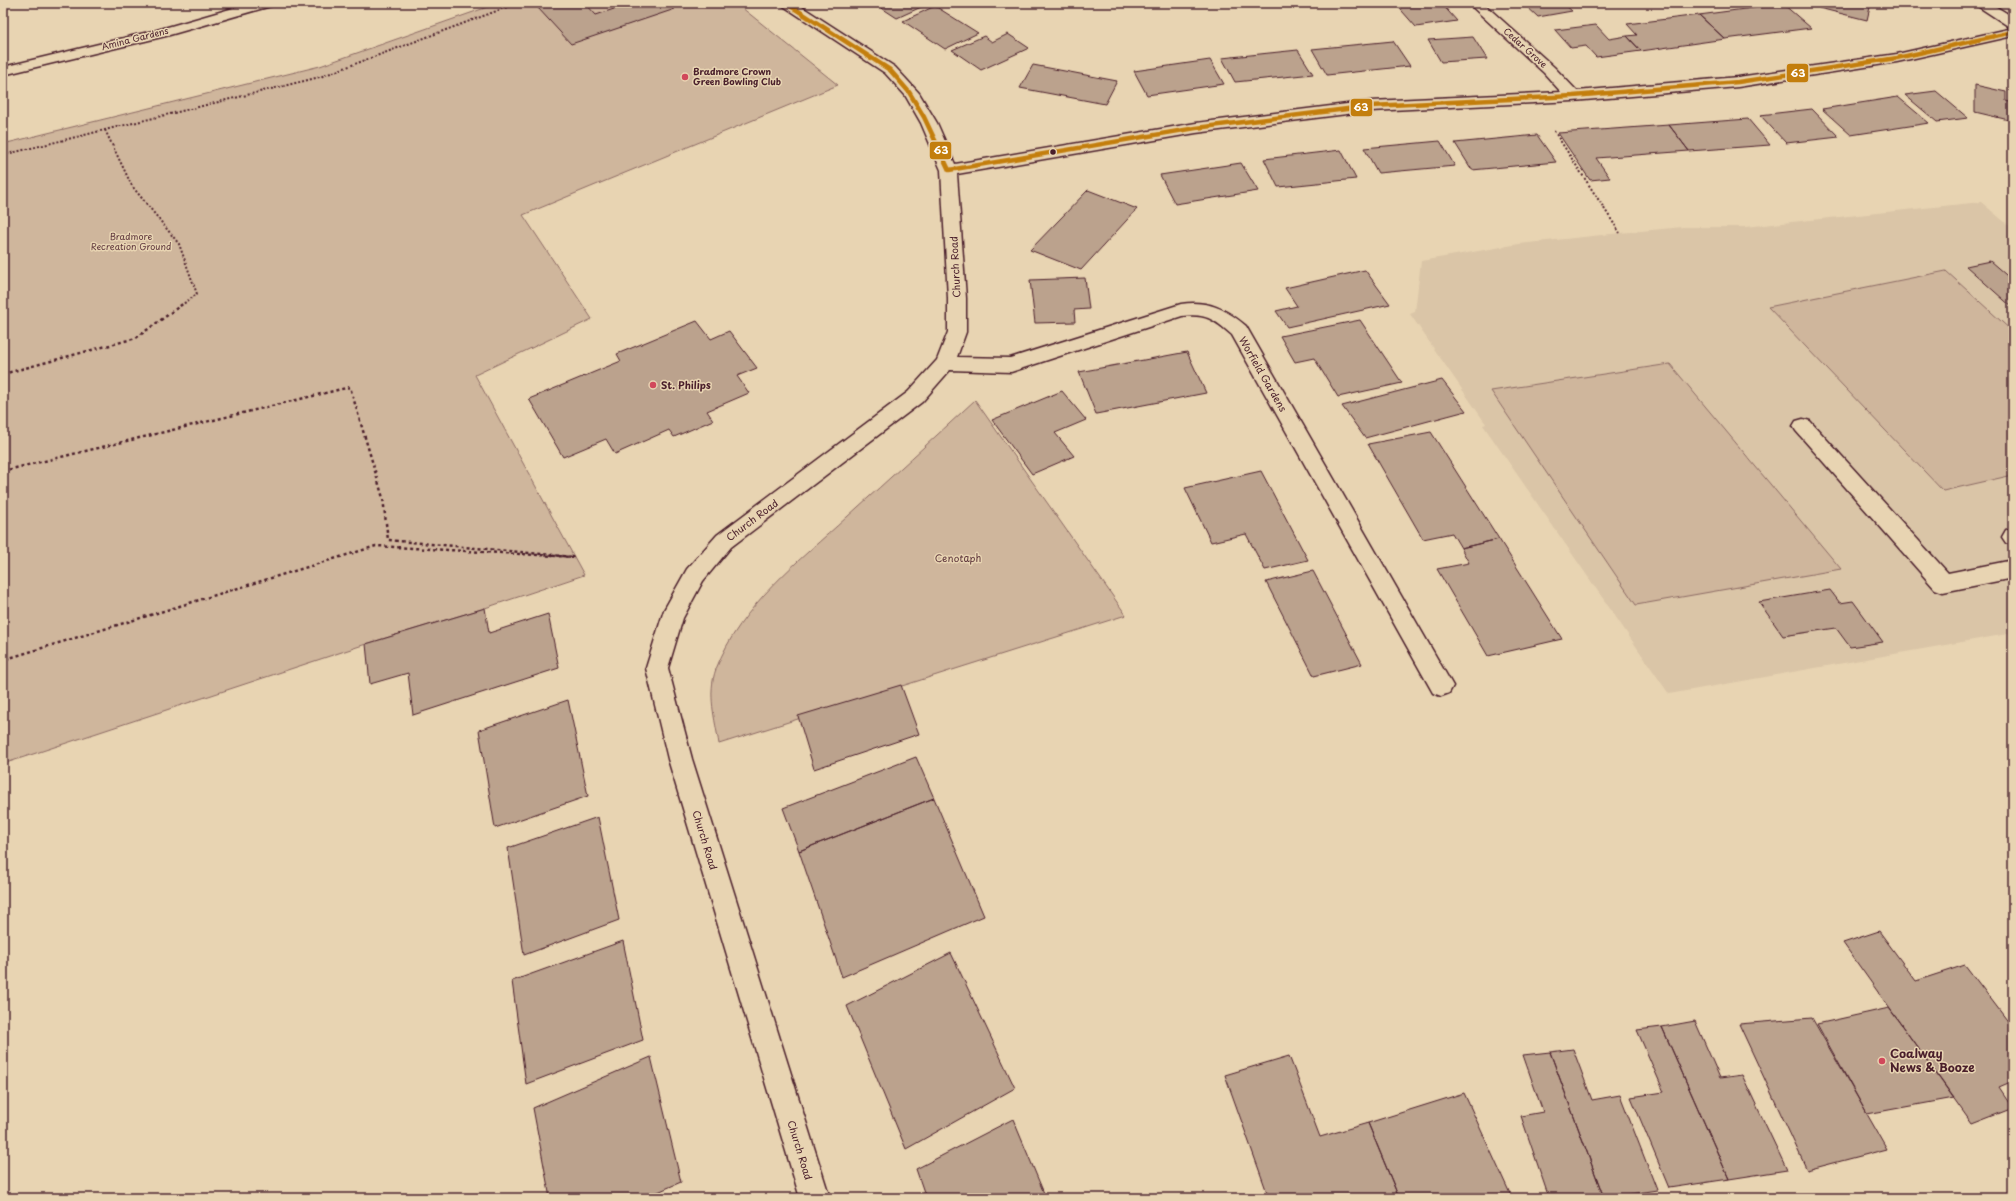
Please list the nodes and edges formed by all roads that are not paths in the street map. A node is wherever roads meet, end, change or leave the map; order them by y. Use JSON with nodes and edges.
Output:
{"nodes":[{"id":1,"x":266,"y":3,"type":"edge"},
{"id":2,"x":786,"y":3,"type":"edge"},
{"id":3,"x":1475,"y":3,"type":"edge"},
{"id":4,"x":1980,"y":3,"type":"edge"},
{"id":5,"x":2013,"y":23,"type":"edge"},
{"id":6,"x":2013,"y":32,"type":"edge"},
{"id":7,"x":3,"y":71,"type":"edge"},
{"id":8,"x":1573,"y":96,"type":"junction"},
{"id":9,"x":949,"y":170,"type":"junction"},
{"id":10,"x":945,"y":363,"type":"junction"},
{"id":11,"x":1803,"y":426,"type":"dead end"},
{"id":12,"x":2013,"y":569,"type":"edge"},
{"id":13,"x":1441,"y":686,"type":"dead end"},
{"id":14,"x":815,"y":1198,"type":"edge"}],
"edges":[{"from":1,"to":7,"type":"street","name":"Amina Gardens"},
{"from":2,"to":9,"type":"street","name":"Church Road"},
{"from":3,"to":8,"type":"street","name":"Cedar Grove"},
{"from":4,"to":5,"type":"street"},
{"from":6,"to":8,"type":"street"},
{"from":8,"to":9,"type":"street"},
{"from":9,"to":10,"type":"street","name":"Church Road"},
{"from":10,"to":13,"type":"street","name":"Worfield Gardens"},
{"from":10,"to":14,"type":"street","name":"Church Road"},
{"from":11,"to":12,"type":"street"}]}
